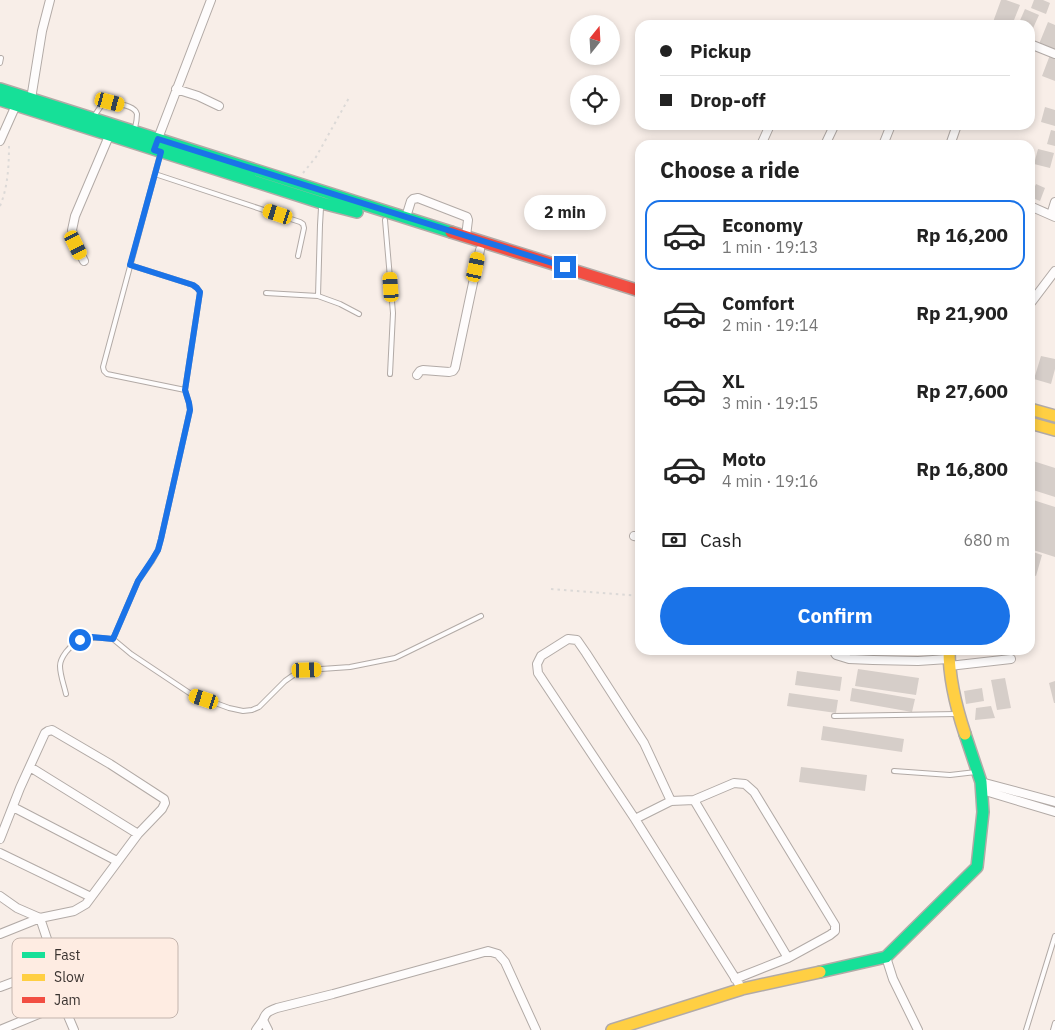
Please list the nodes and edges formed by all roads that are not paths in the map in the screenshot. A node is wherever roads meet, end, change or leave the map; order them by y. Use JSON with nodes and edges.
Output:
{"nodes":[{"id":1,"x":50,"y":0,"type":"edge"},
{"id":2,"x":211,"y":0,"type":"edge"},
{"id":3,"x":1035,"y":46,"type":"edge"},
{"id":4,"x":1055,"y":54,"type":"edge"},
{"id":5,"x":0,"y":89,"type":"edge"},
{"id":6,"x":176,"y":89,"type":"junction"},
{"id":7,"x":31,"y":99,"type":"junction"},
{"id":8,"x":0,"y":100,"type":"edge"},
{"id":9,"x":16,"y":105,"type":"junction"},
{"id":10,"x":219,"y":106,"type":"dead end"},
{"id":11,"x":92,"y":119,"type":"junction"},
{"id":12,"x":135,"y":132,"type":"junction"},
{"id":13,"x":109,"y":136,"type":"junction"},
{"id":14,"x":0,"y":141,"type":"edge"},
{"id":15,"x":157,"y":147,"type":"junction"},
{"id":16,"x":154,"y":174,"type":"junction"},
{"id":17,"x":1055,"y":202,"type":"edge"},
{"id":18,"x":322,"y":203,"type":"junction"},
{"id":19,"x":1035,"y":208,"type":"edge"},
{"id":20,"x":1053,"y":216,"type":"edge"},
{"id":21,"x":406,"y":217,"type":"junction"},
{"id":22,"x":385,"y":220,"type":"junction"},
{"id":23,"x":466,"y":236,"type":"junction"},
{"id":24,"x":480,"y":250,"type":"junction"},
{"id":25,"x":298,"y":256,"type":"dead end"},
{"id":26,"x":84,"y":261,"type":"dead end"},
{"id":27,"x":130,"y":265,"type":"junction"},
{"id":28,"x":1055,"y":271,"type":"edge"},
{"id":29,"x":635,"y":289,"type":"edge"},
{"id":30,"x":266,"y":293,"type":"dead end"},
{"id":31,"x":318,"y":296,"type":"junction"},
{"id":32,"x":1035,"y":297,"type":"edge"},
{"id":33,"x":635,"y":299,"type":"edge"},
{"id":34,"x":359,"y":314,"type":"dead end"},
{"id":35,"x":390,"y":374,"type":"dead end"},
{"id":36,"x":417,"y":376,"type":"dead end"},
{"id":37,"x":185,"y":390,"type":"junction"},
{"id":38,"x":1035,"y":410,"type":"edge"},
{"id":39,"x":1055,"y":416,"type":"edge"},
{"id":40,"x":1035,"y":424,"type":"edge"},
{"id":41,"x":1055,"y":430,"type":"edge"},
{"id":42,"x":481,"y":616,"type":"dead end"},
{"id":43,"x":113,"y":639,"type":"junction"},
{"id":44,"x":836,"y":655,"type":"edge"},
{"id":45,"x":949,"y":658,"type":"edge"},
{"id":46,"x":1011,"y":659,"type":"dead end"},
{"id":47,"x":66,"y":694,"type":"dead end"},
{"id":48,"x":958,"y":714,"type":"junction"},
{"id":49,"x":834,"y":716,"type":"dead end"},
{"id":50,"x":30,"y":767,"type":"junction"},
{"id":51,"x":894,"y":771,"type":"dead end"},
{"id":52,"x":980,"y":781,"type":"junction"},
{"id":53,"x":694,"y":800,"type":"junction"},
{"id":54,"x":671,"y":801,"type":"junction"},
{"id":55,"x":1055,"y":802,"type":"edge"},
{"id":56,"x":13,"y":807,"type":"junction"},
{"id":57,"x":1055,"y":812,"type":"edge"},
{"id":58,"x":636,"y":819,"type":"junction"},
{"id":59,"x":138,"y":834,"type":"junction"},
{"id":60,"x":0,"y":838,"type":"edge"},
{"id":61,"x":0,"y":853,"type":"edge"},
{"id":62,"x":117,"y":861,"type":"junction"},
{"id":63,"x":0,"y":896,"type":"edge"},
{"id":64,"x":92,"y":897,"type":"junction"},
{"id":65,"x":40,"y":918,"type":"junction"},
{"id":66,"x":0,"y":934,"type":"edge"},
{"id":67,"x":1055,"y":936,"type":"edge"},
{"id":68,"x":47,"y":938,"type":"edge"},
{"id":69,"x":886,"y":957,"type":"junction"},
{"id":70,"x":788,"y":958,"type":"junction"},
{"id":71,"x":735,"y":979,"type":"junction"},
{"id":72,"x":12,"y":983,"type":"edge"},
{"id":73,"x":0,"y":987,"type":"edge"},
{"id":74,"x":742,"y":990,"type":"junction"},
{"id":75,"x":29,"y":1018,"type":"edge"},
{"id":76,"x":69,"y":1018,"type":"edge"},
{"id":77,"x":263,"y":1020,"type":"junction"},
{"id":78,"x":1055,"y":1023,"type":"edge"},
{"id":79,"x":0,"y":1030,"type":"edge"},
{"id":80,"x":74,"y":1030,"type":"edge"},
{"id":81,"x":256,"y":1030,"type":"edge"},
{"id":82,"x":268,"y":1030,"type":"edge"},
{"id":83,"x":536,"y":1030,"type":"edge"},
{"id":84,"x":612,"y":1030,"type":"edge"},
{"id":85,"x":918,"y":1030,"type":"edge"},
{"id":86,"x":1026,"y":1030,"type":"edge"},
{"id":87,"x":1053,"y":1030,"type":"edge"}],
"edges":[{"from":1,"to":7,"type":"street"},
{"from":2,"to":6,"type":"street"},
{"from":3,"to":4,"type":"street"},
{"from":5,"to":7,"type":"main road"},
{"from":6,"to":10,"type":"street"},
{"from":6,"to":15,"type":"street"},
{"from":7,"to":11,"type":"main road"},
{"from":8,"to":9,"type":"main road"},
{"from":9,"to":13,"type":"main road"},
{"from":9,"to":14,"type":"street"},
{"from":11,"to":12,"type":"main road"},
{"from":11,"to":12,"type":"lane"},
{"from":12,"to":15,"type":"main road"},
{"from":13,"to":15,"type":"main road"},
{"from":13,"to":26,"type":"street"},
{"from":15,"to":16,"type":"lane"},
{"from":15,"to":18,"type":"main road"},
{"from":15,"to":21,"type":"main road"},
{"from":16,"to":25,"type":"lane"},
{"from":16,"to":27,"type":"lane"},
{"from":17,"to":20,"type":"street"},
{"from":18,"to":22,"type":"main road"},
{"from":18,"to":31,"type":"lane"},
{"from":19,"to":20,"type":"street"},
{"from":21,"to":23,"type":"main road"},
{"from":21,"to":23,"type":"street"},
{"from":22,"to":24,"type":"main road"},
{"from":22,"to":35,"type":"lane"},
{"from":23,"to":29,"type":"main road"},
{"from":24,"to":33,"type":"main road"},
{"from":24,"to":36,"type":"street"},
{"from":27,"to":37,"type":"lane"},
{"from":27,"to":37,"type":"lane"},
{"from":28,"to":32,"type":"street"},
{"from":30,"to":31,"type":"lane"},
{"from":31,"to":34,"type":"lane"},
{"from":37,"to":43,"type":"lane"},
{"from":38,"to":39,"type":"main road"},
{"from":40,"to":41,"type":"main road"},
{"from":42,"to":43,"type":"lane"},
{"from":43,"to":47,"type":"lane"},
{"from":44,"to":45,"type":"street"},
{"from":45,"to":46,"type":"street"},
{"from":45,"to":48,"type":"main road"},
{"from":48,"to":49,"type":"lane"},
{"from":48,"to":52,"type":"main road"},
{"from":50,"to":56,"type":"street"},
{"from":50,"to":59,"type":"street"},
{"from":50,"to":59,"type":"street"},
{"from":51,"to":52,"type":"lane"},
{"from":52,"to":55,"type":"street"},
{"from":52,"to":57,"type":"street"},
{"from":52,"to":69,"type":"main road"},
{"from":53,"to":54,"type":"street"},
{"from":53,"to":70,"type":"street"},
{"from":53,"to":70,"type":"street"},
{"from":54,"to":58,"type":"street"},
{"from":54,"to":58,"type":"street"},
{"from":56,"to":60,"type":"street"},
{"from":56,"to":62,"type":"street"},
{"from":58,"to":71,"type":"street"},
{"from":59,"to":62,"type":"street"},
{"from":61,"to":64,"type":"street"},
{"from":62,"to":64,"type":"street"},
{"from":63,"to":65,"type":"street"},
{"from":64,"to":65,"type":"street"},
{"from":65,"to":66,"type":"street"},
{"from":65,"to":68,"type":"street"},
{"from":67,"to":86,"type":"lane"},
{"from":69,"to":74,"type":"main road"},
{"from":69,"to":85,"type":"street"},
{"from":70,"to":71,"type":"street"},
{"from":71,"to":74,"type":"street"},
{"from":72,"to":73,"type":"street"},
{"from":74,"to":84,"type":"main road"},
{"from":75,"to":79,"type":"street"},
{"from":76,"to":80,"type":"street"},
{"from":77,"to":81,"type":"street"},
{"from":77,"to":82,"type":"street"},
{"from":77,"to":83,"type":"street"},
{"from":78,"to":87,"type":"lane"}]}
